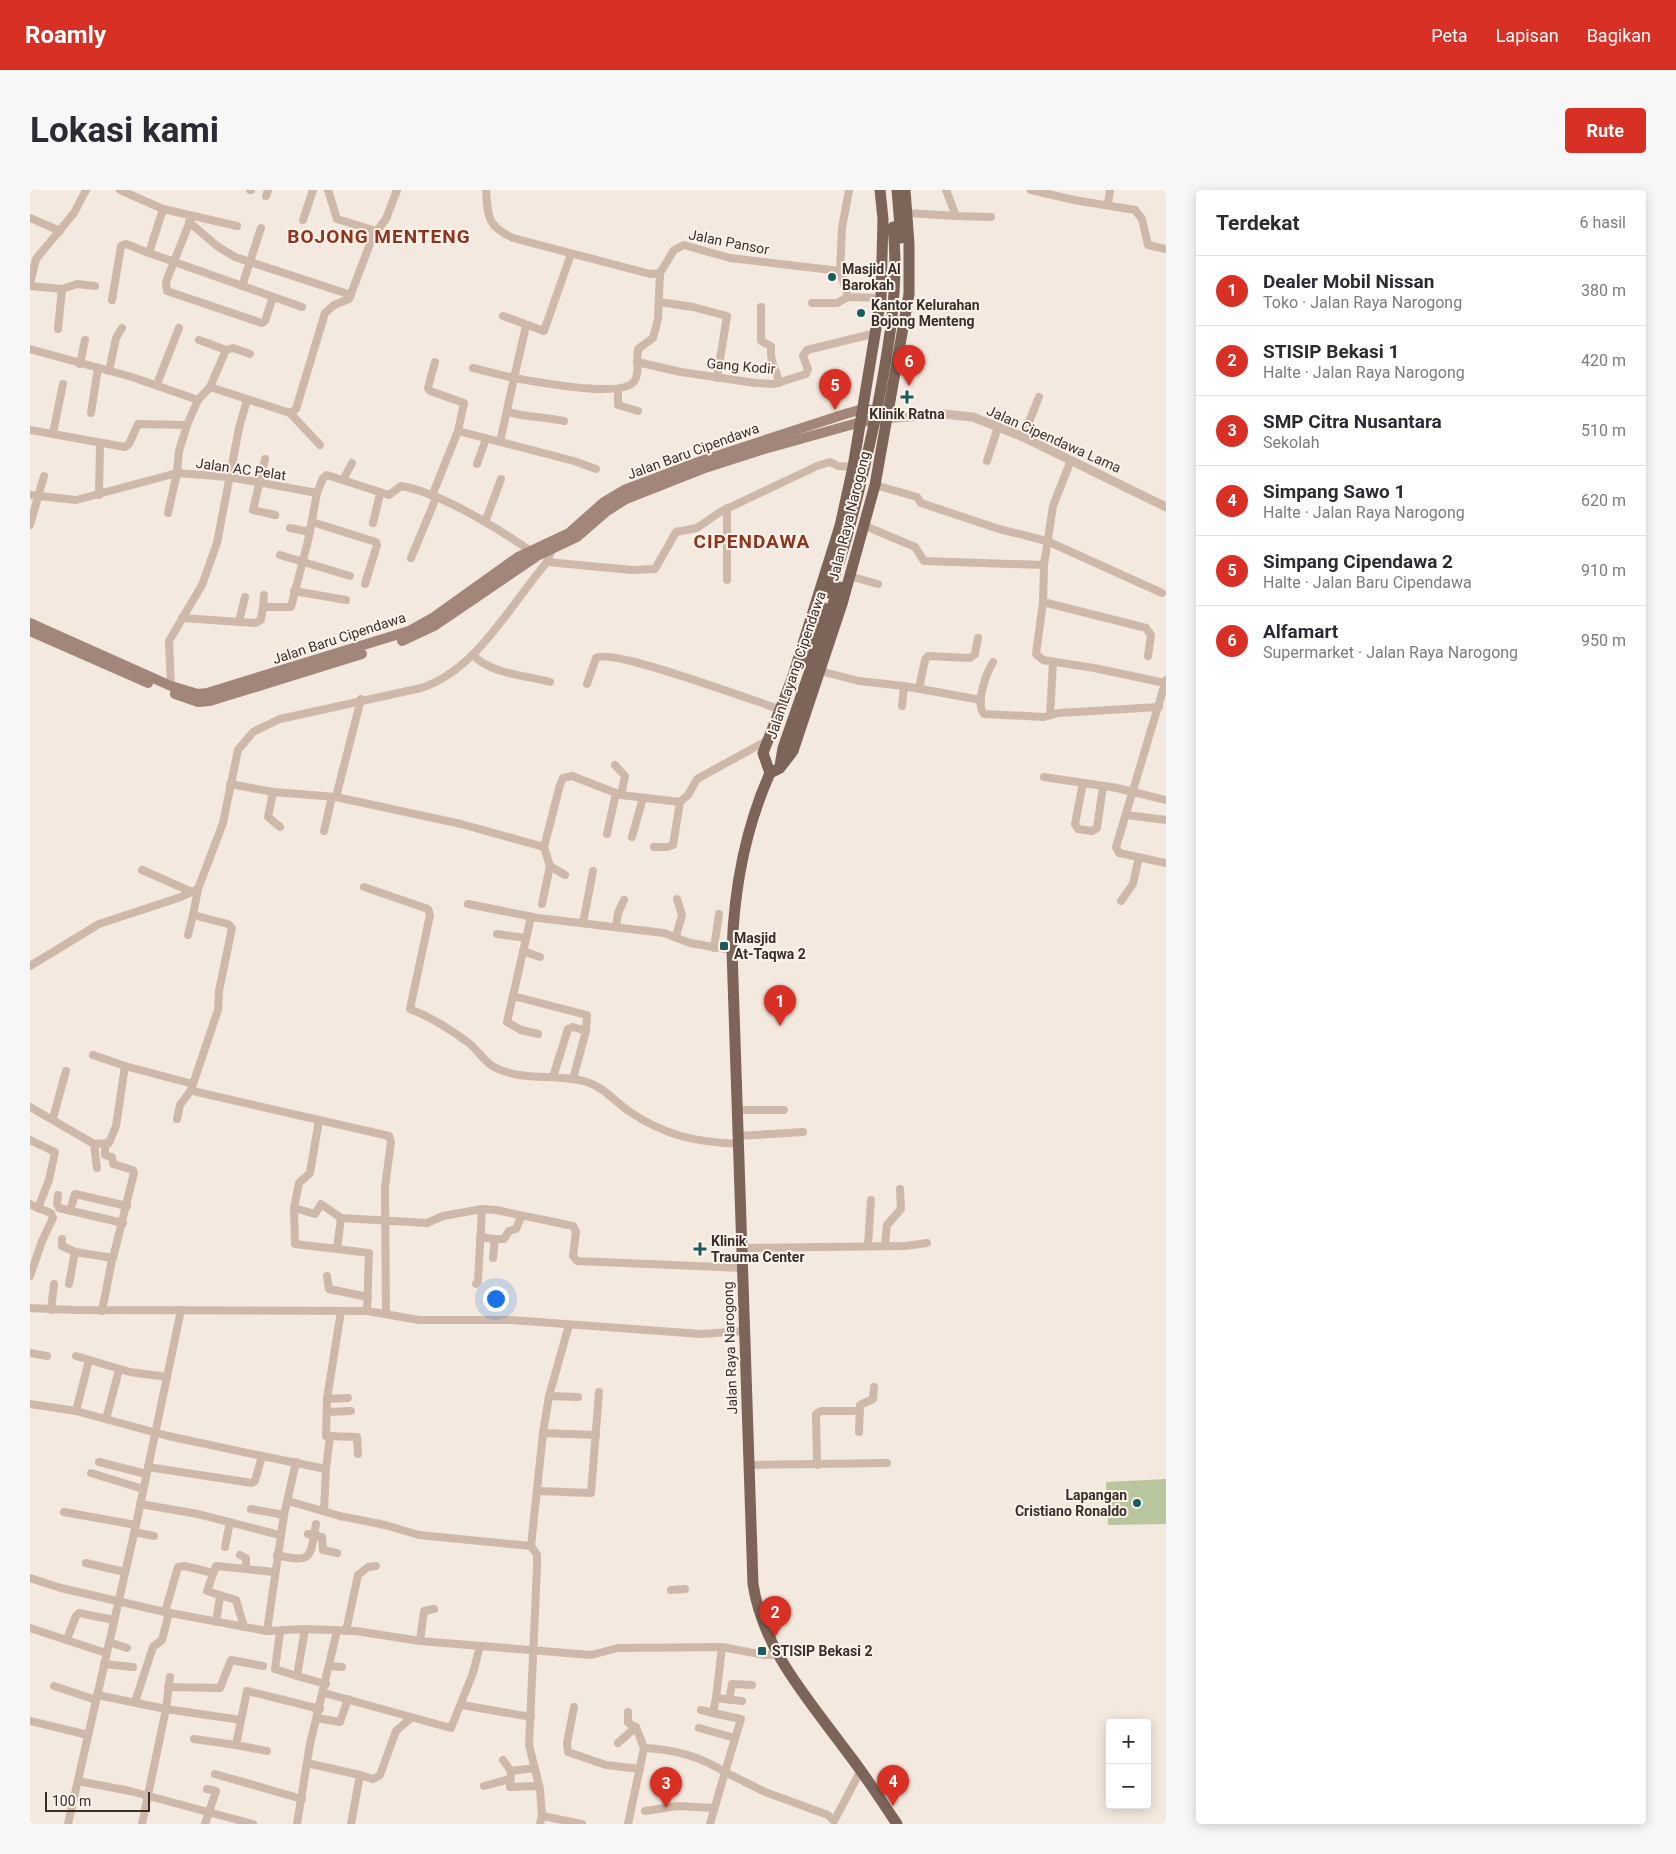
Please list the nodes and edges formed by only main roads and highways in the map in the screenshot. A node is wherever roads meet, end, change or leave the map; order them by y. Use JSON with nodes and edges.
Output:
{"nodes":[{"id":1,"x":880,"y":190,"type":"edge"},
{"id":2,"x":890,"y":190,"type":"edge"},
{"id":3,"x":897,"y":190,"type":"edge"},
{"id":4,"x":905,"y":190,"type":"edge"},
{"id":5,"x":909,"y":294,"type":"junction"},
{"id":6,"x":884,"y":298,"type":"junction"},
{"id":7,"x":866,"y":409,"type":"junction"},
{"id":8,"x":886,"y":415,"type":"junction"},
{"id":9,"x":861,"y":422,"type":"junction"},
{"id":10,"x":759,"y":446,"type":"junction"},
{"id":11,"x":849,"y":484,"type":"junction"},
{"id":12,"x":551,"y":546,"type":"junction"},
{"id":13,"x":30,"y":623,"type":"edge"},
{"id":14,"x":820,"y":630,"type":"junction"},
{"id":15,"x":30,"y":631,"type":"edge"},
{"id":16,"x":386,"y":643,"type":"junction"},
{"id":17,"x":280,"y":676,"type":"junction"},
{"id":18,"x":772,"y":768,"type":"junction"},
{"id":19,"x":897,"y":1824,"type":"edge"}],
"edges":[{"from":1,"to":6,"type":"main road","name":"Jalan Raya Narogong"},
{"from":2,"to":14,"type":"main road","name":"Jalan Layang Cipendawa"},
{"from":3,"to":14,"type":"main road","name":"Jalan Layang Cipendawa"},
{"from":4,"to":5,"type":"main road","name":"Jalan Raya Narogong"},
{"from":5,"to":6,"type":"main road"},
{"from":5,"to":8,"type":"main road","name":"Jalan Raya Narogong"},
{"from":6,"to":7,"type":"main road"},
{"from":6,"to":7,"type":"main road","name":"Jalan Raya Narogong"},
{"from":7,"to":8,"type":"main road","name":"Jalan Baru Cipendawa"},
{"from":7,"to":9,"type":"main road","name":"Jalan Raya Narogong"},
{"from":7,"to":10,"type":"main road","name":"Jalan Baru Cipendawa"},
{"from":8,"to":9,"type":"main road","name":"Jalan Baru Cipendawa"},
{"from":8,"to":11,"type":"main road"},
{"from":8,"to":18,"type":"main road","name":"Jalan Raya Narogong"},
{"from":9,"to":10,"type":"main road","name":"Jalan Baru Cipendawa"},
{"from":9,"to":11,"type":"main road","name":"Jalan Raya Narogong"},
{"from":10,"to":12,"type":"main road","name":"Jalan Baru Cipendawa"},
{"from":11,"to":18,"type":"main road","name":"Jalan Raya Narogong"},
{"from":12,"to":16,"type":"main road","name":"Jalan Baru Cipendawa"},
{"from":12,"to":16,"type":"main road","name":"Jalan Baru Cipendawa"},
{"from":13,"to":17,"type":"main road","name":"Jalan Baru Cipendawa"},
{"from":14,"to":18,"type":"main road","name":"Jalan Layang Cipendawa"},
{"from":15,"to":17,"type":"main road","name":"Jalan Baru Cipendawa"},
{"from":16,"to":17,"type":"main road","name":"Jalan Baru Cipendawa"},
{"from":18,"to":19,"type":"main road","name":"Jalan Raya Narogong"}]}
